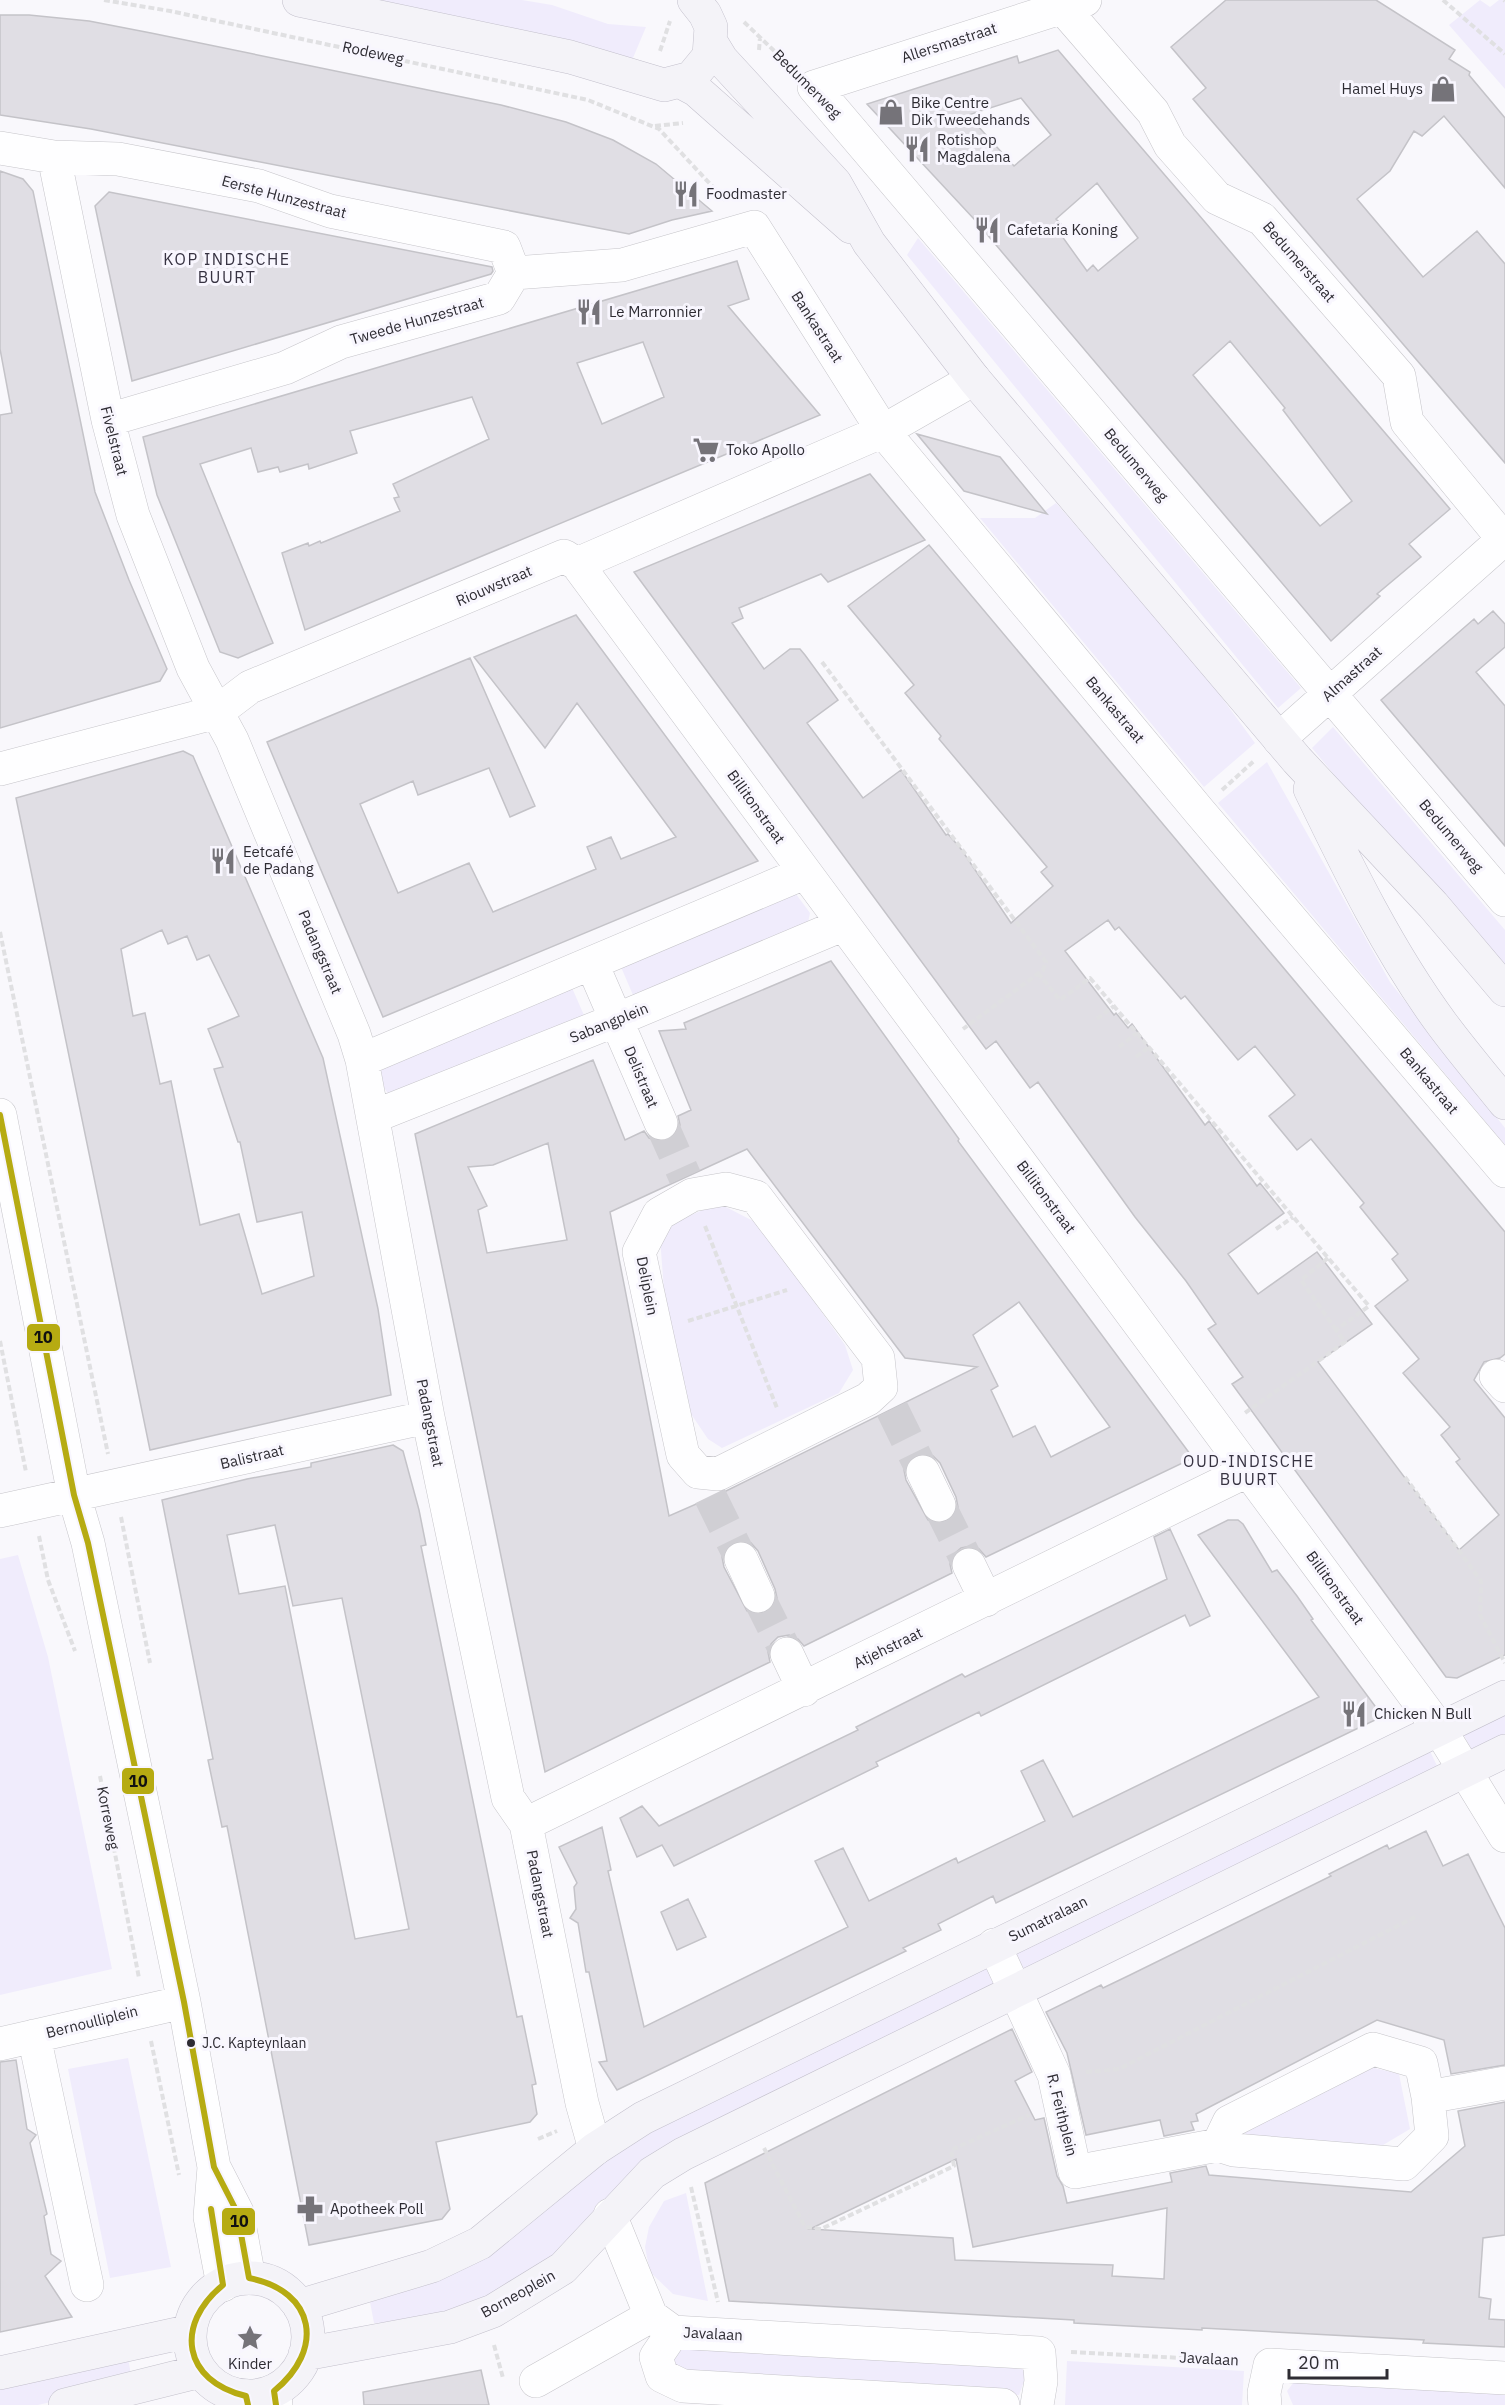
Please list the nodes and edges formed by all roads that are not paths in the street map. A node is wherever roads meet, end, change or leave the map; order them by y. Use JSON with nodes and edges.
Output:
{"nodes":[{"id":1,"x":299,"y":0,"type":"edge"},
{"id":2,"x":1074,"y":4,"type":"edge"},
{"id":3,"x":682,"y":8,"type":"edge"},
{"id":4,"x":711,"y":42,"type":"junction"},
{"id":5,"x":666,"y":83,"type":"junction"},
{"id":6,"x":814,"y":87,"type":"joint"},
{"id":7,"x":0,"y":148,"type":"edge"},
{"id":8,"x":54,"y":157,"type":"junction"},
{"id":9,"x":869,"y":243,"type":"junction"},
{"id":10,"x":514,"y":273,"type":"junction"},
{"id":11,"x":974,"y":378,"type":"junction"},
{"id":12,"x":108,"y":420,"type":"junction"},
{"id":13,"x":884,"y":431,"type":"junction"},
{"id":14,"x":1504,"y":540,"type":"edge"},
{"id":15,"x":578,"y":564,"type":"junction"},
{"id":16,"x":1332,"y":694,"type":"junction"},
{"id":17,"x":218,"y":712,"type":"junction"},
{"id":18,"x":1288,"y":749,"type":"junction"},
{"id":19,"x":0,"y":769,"type":"edge"},
{"id":20,"x":804,"y":873,"type":"junction"},
{"id":21,"x":1505,"y":900,"type":"edge"},
{"id":22,"x":842,"y":925,"type":"junction"},
{"id":23,"x":592,"y":964,"type":"junction"},
{"id":24,"x":1505,"y":990,"type":"edge"},
{"id":25,"x":616,"y":1020,"type":"junction"},
{"id":26,"x":362,"y":1060,"type":"junction"},
{"id":27,"x":1505,"y":1103,"type":"edge"},
{"id":28,"x":0,"y":1115,"type":"edge"},
{"id":29,"x":375,"y":1116,"type":"junction"},
{"id":30,"x":661,"y":1123,"type":"tunnel mouth"},
{"id":31,"x":1505,"y":1171,"type":"edge"},
{"id":32,"x":6,"y":1181,"type":"edge"},
{"id":33,"x":428,"y":1417,"type":"junction"},
{"id":34,"x":789,"y":1439,"type":"joint"},
{"id":35,"x":1249,"y":1470,"type":"junction"},
{"id":36,"x":923,"y":1472,"type":"tunnel mouth"},
{"id":37,"x":74,"y":1496,"type":"junction"},
{"id":38,"x":939,"y":1505,"type":"tunnel mouth"},
{"id":39,"x":0,"y":1511,"type":"edge"},
{"id":40,"x":741,"y":1559,"type":"tunnel mouth"},
{"id":41,"x":969,"y":1565,"type":"tunnel mouth"},
{"id":42,"x":758,"y":1596,"type":"tunnel mouth"},
{"id":43,"x":986,"y":1600,"type":"junction"},
{"id":44,"x":787,"y":1654,"type":"tunnel mouth"},
{"id":45,"x":804,"y":1690,"type":"junction"},
{"id":46,"x":1505,"y":1697,"type":"edge"},
{"id":47,"x":1440,"y":1730,"type":"junction"},
{"id":48,"x":1505,"y":1751,"type":"edge"},
{"id":49,"x":1464,"y":1772,"type":"junction"},
{"id":50,"x":526,"y":1824,"type":"junction"},
{"id":51,"x":1505,"y":1836,"type":"edge"},
{"id":52,"x":994,"y":1945,"type":"junction"},
{"id":53,"x":1017,"y":1991,"type":"junction"},
{"id":54,"x":184,"y":2002,"type":"junction"},
{"id":55,"x":34,"y":2036,"type":"junction"},
{"id":56,"x":0,"y":2044,"type":"edge"},
{"id":57,"x":1505,"y":2084,"type":"edge"},
{"id":58,"x":1428,"y":2097,"type":"junction"},
{"id":59,"x":1218,"y":2145,"type":"junction"},
{"id":60,"x":595,"y":2150,"type":"junction"},
{"id":61,"x":610,"y":2215,"type":"junction"},
{"id":62,"x":236,"y":2282,"type":"junction"},
{"id":63,"x":87,"y":2285,"type":"dead end"},
{"id":64,"x":299,"y":2306,"type":"junction"},
{"id":65,"x":662,"y":2324,"type":"junction"},
{"id":66,"x":190,"y":2331,"type":"junction"},
{"id":67,"x":305,"y":2354,"type":"junction"},
{"id":68,"x":201,"y":2371,"type":"junction"},
{"id":69,"x":0,"y":2373,"type":"edge"},
{"id":70,"x":1505,"y":2378,"type":"edge"},
{"id":71,"x":536,"y":2381,"type":"dead end"},
{"id":72,"x":261,"y":2399,"type":"edge"},
{"id":73,"x":65,"y":2405,"type":"edge"},
{"id":74,"x":1003,"y":2405,"type":"edge"},
{"id":75,"x":1037,"y":2405,"type":"edge"},
{"id":76,"x":1265,"y":2405,"type":"edge"}],
"edges":[{"from":1,"to":5,"type":"main road"},
{"from":2,"to":6,"type":"street","name":"Allersmastraat"},
{"from":2,"to":14,"type":"street","name":"Bedumerstraat"},
{"from":3,"to":4,"type":"main road"},
{"from":4,"to":5,"type":"main road"},
{"from":4,"to":9,"type":"main road"},
{"from":5,"to":9,"type":"main road"},
{"from":6,"to":16,"type":"street","name":"Bedumerweg"},
{"from":7,"to":8,"type":"street","name":"Eerste Hunzestraat"},
{"from":8,"to":10,"type":"street","name":"Eerste Hunzestraat"},
{"from":8,"to":12,"type":"street","name":"Fivelstraat"},
{"from":9,"to":11,"type":"main road"},
{"from":10,"to":12,"type":"street","name":"Tweede Hunzestraat"},
{"from":10,"to":13,"type":"street","name":"Bankastraat"},
{"from":11,"to":13,"type":"street","name":"Riouwstraat"},
{"from":11,"to":18,"type":"main road"},
{"from":12,"to":17,"type":"street","name":"Fivelstraat"},
{"from":13,"to":15,"type":"street","name":"Riouwstraat"},
{"from":13,"to":31,"type":"street","name":"Bankastraat"},
{"from":14,"to":16,"type":"street","name":"Almastraat"},
{"from":15,"to":17,"type":"street","name":"Riouwstraat"},
{"from":15,"to":20,"type":"street","name":"Billitonstraat"},
{"from":16,"to":18,"type":"street","name":"Almastraat"},
{"from":16,"to":21,"type":"street","name":"Bedumerweg"},
{"from":17,"to":19,"type":"street","name":"Riouwstraat"},
{"from":17,"to":26,"type":"street","name":"Padangstraat"},
{"from":18,"to":24,"type":"main road"},
{"from":18,"to":27,"type":"main road"},
{"from":20,"to":22,"type":"street","name":"Billitonstraat"},
{"from":20,"to":23,"type":"street"},
{"from":22,"to":25,"type":"street","name":"Sabangplein"},
{"from":22,"to":35,"type":"street","name":"Billitonstraat"},
{"from":23,"to":25,"type":"street","name":"Delistraat"},
{"from":23,"to":26,"type":"street"},
{"from":25,"to":29,"type":"street","name":"Sabangplein"},
{"from":25,"to":30,"type":"street","name":"Delistraat"},
{"from":26,"to":29,"type":"street","name":"Padangstraat"},
{"from":28,"to":32,"type":"street"},
{"from":29,"to":33,"type":"street","name":"Padangstraat"},
{"from":32,"to":37,"type":"street"},
{"from":33,"to":37,"type":"street","name":"Balistraat"},
{"from":33,"to":50,"type":"street","name":"Padangstraat"},
{"from":34,"to":34,"type":"street","name":"Deliplein"},
{"from":35,"to":43,"type":"street","name":"Atjehstraat"},
{"from":35,"to":47,"type":"street","name":"Billitonstraat"},
{"from":36,"to":38,"type":"street"},
{"from":37,"to":39,"type":"street"},
{"from":37,"to":54,"type":"street"},
{"from":40,"to":42,"type":"street"},
{"from":41,"to":43,"type":"street"},
{"from":43,"to":45,"type":"street","name":"Atjehstraat"},
{"from":44,"to":45,"type":"street"},
{"from":45,"to":50,"type":"street","name":"Atjehstraat"},
{"from":46,"to":47,"type":"main road","name":"Sumatralaan"},
{"from":47,"to":49,"type":"street","name":"Billitonstraat"},
{"from":47,"to":52,"type":"main road","name":"Sumatralaan"},
{"from":48,"to":49,"type":"main road"},
{"from":49,"to":51,"type":"street","name":"Billitonstraat"},
{"from":49,"to":53,"type":"main road"},
{"from":50,"to":60,"type":"street","name":"Padangstraat"},
{"from":52,"to":53,"type":"street","name":"R. Feithplein"},
{"from":52,"to":60,"type":"main road","name":"Sumatralaan"},
{"from":53,"to":59,"type":"street","name":"R. Feithplein"},
{"from":53,"to":61,"type":"main road"},
{"from":54,"to":55,"type":"street","name":"Bernoulliplein"},
{"from":54,"to":62,"type":"street"},
{"from":55,"to":56,"type":"street","name":"Bernoulliplein"},
{"from":55,"to":63,"type":"street"},
{"from":57,"to":58,"type":"street"},
{"from":58,"to":59,"type":"street","name":"R. Feithplein"},
{"from":58,"to":59,"type":"street","name":"R. Feithplein"},
{"from":60,"to":64,"type":"main road"},
{"from":61,"to":65,"type":"street"},
{"from":61,"to":67,"type":"main road","name":"Borneoplein"},
{"from":62,"to":64,"type":"main road"},
{"from":62,"to":66,"type":"main road"},
{"from":64,"to":67,"type":"main road"},
{"from":65,"to":71,"type":"street"},
{"from":65,"to":74,"type":"street","name":"Javalaan"},
{"from":65,"to":75,"type":"street","name":"Javalaan"},
{"from":66,"to":68,"type":"main road"},
{"from":66,"to":69,"type":"main road"},
{"from":67,"to":72,"type":"main road"},
{"from":68,"to":72,"type":"main road"},
{"from":68,"to":73,"type":"main road"},
{"from":70,"to":76,"type":"street"}]}
